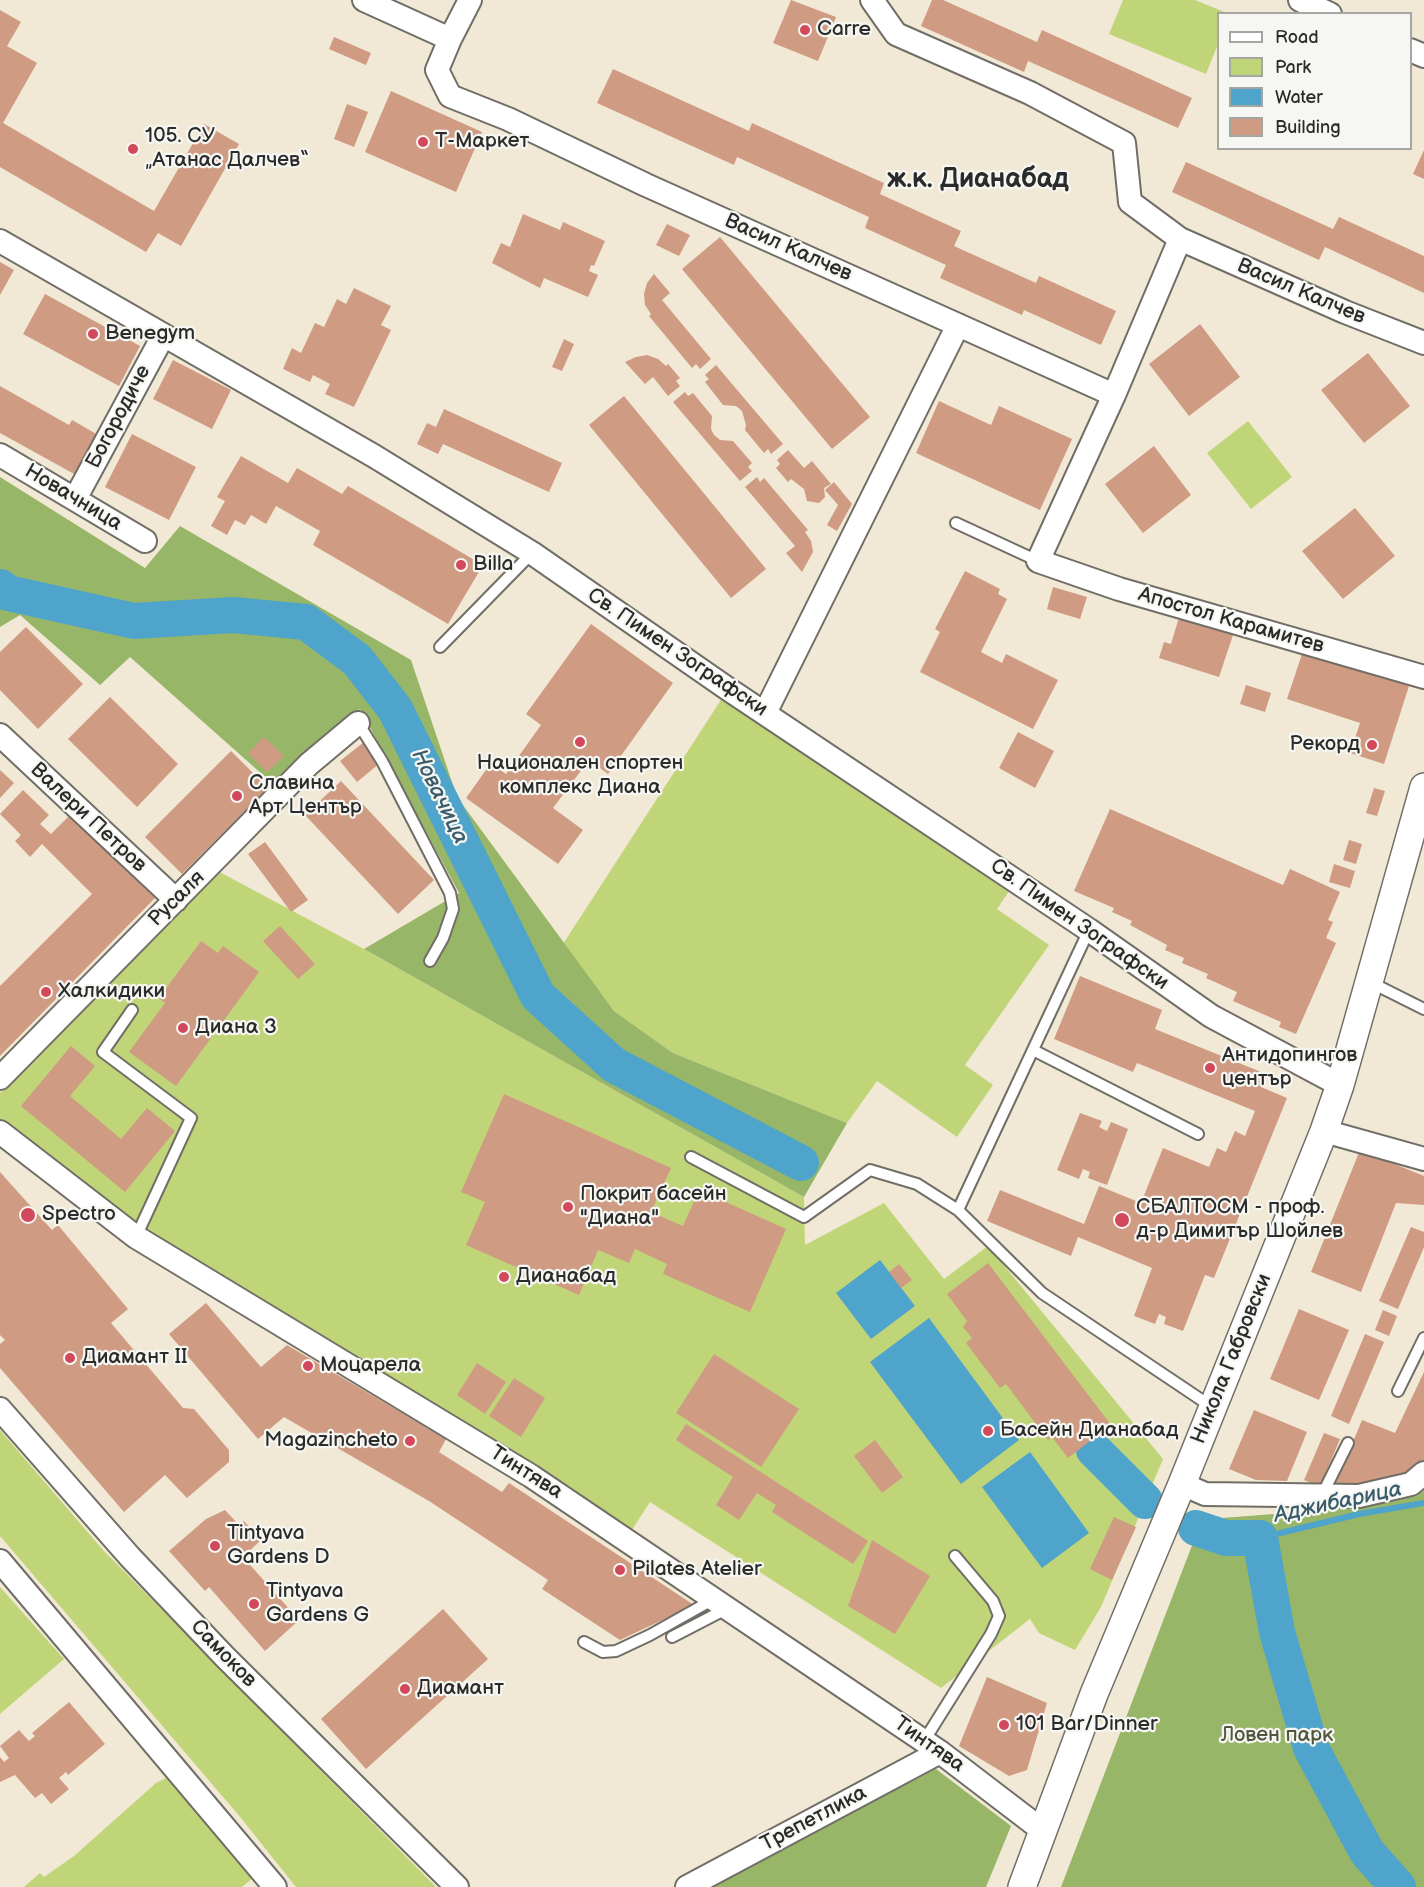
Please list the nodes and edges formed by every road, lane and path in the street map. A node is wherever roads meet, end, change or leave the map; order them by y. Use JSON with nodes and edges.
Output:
{"nodes":[{"id":1,"x":364,"y":0,"type":"edge"},
{"id":2,"x":470,"y":0,"type":"edge"},
{"id":3,"x":872,"y":0,"type":"edge"},
{"id":4,"x":1300,"y":0,"type":"edge"},
{"id":5,"x":1326,"y":12,"type":"edge"},
{"id":6,"x":450,"y":39,"type":"junction"},
{"id":7,"x":1180,"y":239,"type":"junction"},
{"id":8,"x":0,"y":241,"type":"edge"},
{"id":9,"x":958,"y":325,"type":"junction"},
{"id":10,"x":164,"y":336,"type":"junction"},
{"id":11,"x":1424,"y":343,"type":"edge"},
{"id":12,"x":1114,"y":395,"type":"junction"},
{"id":13,"x":0,"y":455,"type":"edge"},
{"id":14,"x":75,"y":499,"type":"junction"},
{"id":15,"x":956,"y":523,"type":"dead end"},
{"id":16,"x":145,"y":541,"type":"dead end"},
{"id":17,"x":531,"y":553,"type":"junction"},
{"id":18,"x":1038,"y":561,"type":"junction"},
{"id":19,"x":440,"y":647,"type":"dead end"},
{"id":20,"x":1424,"y":677,"type":"edge"},
{"id":21,"x":765,"y":713,"type":"junction"},
{"id":22,"x":358,"y":723,"type":"joint"},
{"id":23,"x":0,"y":735,"type":"edge"},
{"id":24,"x":1424,"y":787,"type":"edge"},
{"id":25,"x":176,"y":900,"type":"junction"},
{"id":26,"x":1089,"y":930,"type":"junction"},
{"id":27,"x":430,"y":961,"type":"dead end"},
{"id":28,"x":1369,"y":982,"type":"junction"},
{"id":29,"x":1424,"y":1009,"type":"edge"},
{"id":30,"x":132,"y":1010,"type":"dead end"},
{"id":31,"x":1034,"y":1050,"type":"junction"},
{"id":32,"x":0,"y":1078,"type":"edge"},
{"id":33,"x":1340,"y":1085,"type":"junction"},
{"id":34,"x":1324,"y":1131,"type":"junction"},
{"id":35,"x":0,"y":1132,"type":"edge"},
{"id":36,"x":1198,"y":1134,"type":"dead end"},
{"id":37,"x":691,"y":1157,"type":"dead end"},
{"id":38,"x":1424,"y":1159,"type":"edge"},
{"id":39,"x":958,"y":1210,"type":"junction"},
{"id":40,"x":136,"y":1238,"type":"junction"},
{"id":41,"x":1424,"y":1338,"type":"edge"},
{"id":42,"x":1398,"y":1391,"type":"dead end"},
{"id":43,"x":1213,"y":1408,"type":"junction"},
{"id":44,"x":0,"y":1410,"type":"edge"},
{"id":45,"x":1348,"y":1443,"type":"dead end"},
{"id":46,"x":1424,"y":1473,"type":"edge"},
{"id":47,"x":1182,"y":1484,"type":"junction"},
{"id":48,"x":1322,"y":1495,"type":"junction"},
{"id":49,"x":956,"y":1556,"type":"dead end"},
{"id":50,"x":0,"y":1561,"type":"edge"},
{"id":51,"x":721,"y":1604,"type":"junction"},
{"id":52,"x":672,"y":1637,"type":"dead end"},
{"id":53,"x":584,"y":1642,"type":"dead end"},
{"id":54,"x":932,"y":1746,"type":"junction"},
{"id":55,"x":1042,"y":1830,"type":"junction"},
{"id":56,"x":275,"y":1887,"type":"edge"},
{"id":57,"x":457,"y":1887,"type":"edge"},
{"id":58,"x":687,"y":1887,"type":"edge"},
{"id":59,"x":1022,"y":1887,"type":"edge"}],
"edges":[{"from":1,"to":6,"type":"street"},
{"from":2,"to":6,"type":"street","name":"Васил Калчев"},
{"from":3,"to":7,"type":"street","name":"Васил Калчев"},
{"from":4,"to":5,"type":"street"},
{"from":6,"to":9,"type":"street","name":"Васил Калчев"},
{"from":7,"to":11,"type":"street","name":"Васил Калчев"},
{"from":7,"to":12,"type":"street"},
{"from":8,"to":10,"type":"street","name":"Св. Пимен Зографски"},
{"from":9,"to":12,"type":"street","name":"Васил Калчев"},
{"from":9,"to":21,"type":"street"},
{"from":10,"to":14,"type":"street","name":"Богородиче"},
{"from":10,"to":17,"type":"street","name":"Св. Пимен Зографски"},
{"from":12,"to":18,"type":"street"},
{"from":13,"to":14,"type":"street","name":"Новачница"},
{"from":14,"to":16,"type":"street","name":"Новачница"},
{"from":15,"to":18,"type":"lane","name":"Апостол Карамитев"},
{"from":17,"to":19,"type":"lane"},
{"from":17,"to":21,"type":"street","name":"Св. Пимен Зографски"},
{"from":18,"to":20,"type":"street","name":"Апостол Карамитев"},
{"from":21,"to":26,"type":"street","name":"Св. Пимен Зографски"},
{"from":22,"to":25,"type":"street","name":"Русаля"},
{"from":22,"to":27,"type":"lane"},
{"from":23,"to":25,"type":"street","name":"Валери Петров"},
{"from":24,"to":28,"type":"street","name":"Никола Габровски"},
{"from":25,"to":32,"type":"street","name":"Русаля"},
{"from":26,"to":31,"type":"lane"},
{"from":26,"to":33,"type":"street","name":"Св. Пимен Зографски"},
{"from":28,"to":29,"type":"lane"},
{"from":28,"to":33,"type":"street","name":"Никола Габровски"},
{"from":30,"to":40,"type":"lane"},
{"from":31,"to":36,"type":"lane"},
{"from":31,"to":39,"type":"lane"},
{"from":33,"to":34,"type":"street","name":"Никола Габровски"},
{"from":34,"to":38,"type":"street"},
{"from":34,"to":43,"type":"street","name":"Никола Габровски"},
{"from":35,"to":40,"type":"street","name":"Тинтява"},
{"from":37,"to":39,"type":"lane"},
{"from":39,"to":43,"type":"lane"},
{"from":40,"to":51,"type":"street","name":"Тинтява"},
{"from":41,"to":42,"type":"lane"},
{"from":43,"to":47,"type":"street","name":"Никола Габровски"},
{"from":44,"to":57,"type":"street","name":"Самоков"},
{"from":45,"to":48,"type":"lane"},
{"from":46,"to":48,"type":"street"},
{"from":47,"to":48,"type":"street"},
{"from":47,"to":55,"type":"street","name":"Никола Габровски"},
{"from":49,"to":54,"type":"lane"},
{"from":50,"to":56,"type":"street"},
{"from":51,"to":52,"type":"lane"},
{"from":51,"to":53,"type":"lane"},
{"from":51,"to":54,"type":"street","name":"Тинтява"},
{"from":54,"to":55,"type":"street","name":"Тинтява"},
{"from":54,"to":58,"type":"street","name":"Трепетлика"},
{"from":55,"to":59,"type":"street","name":"Никола Габровски"}]}
